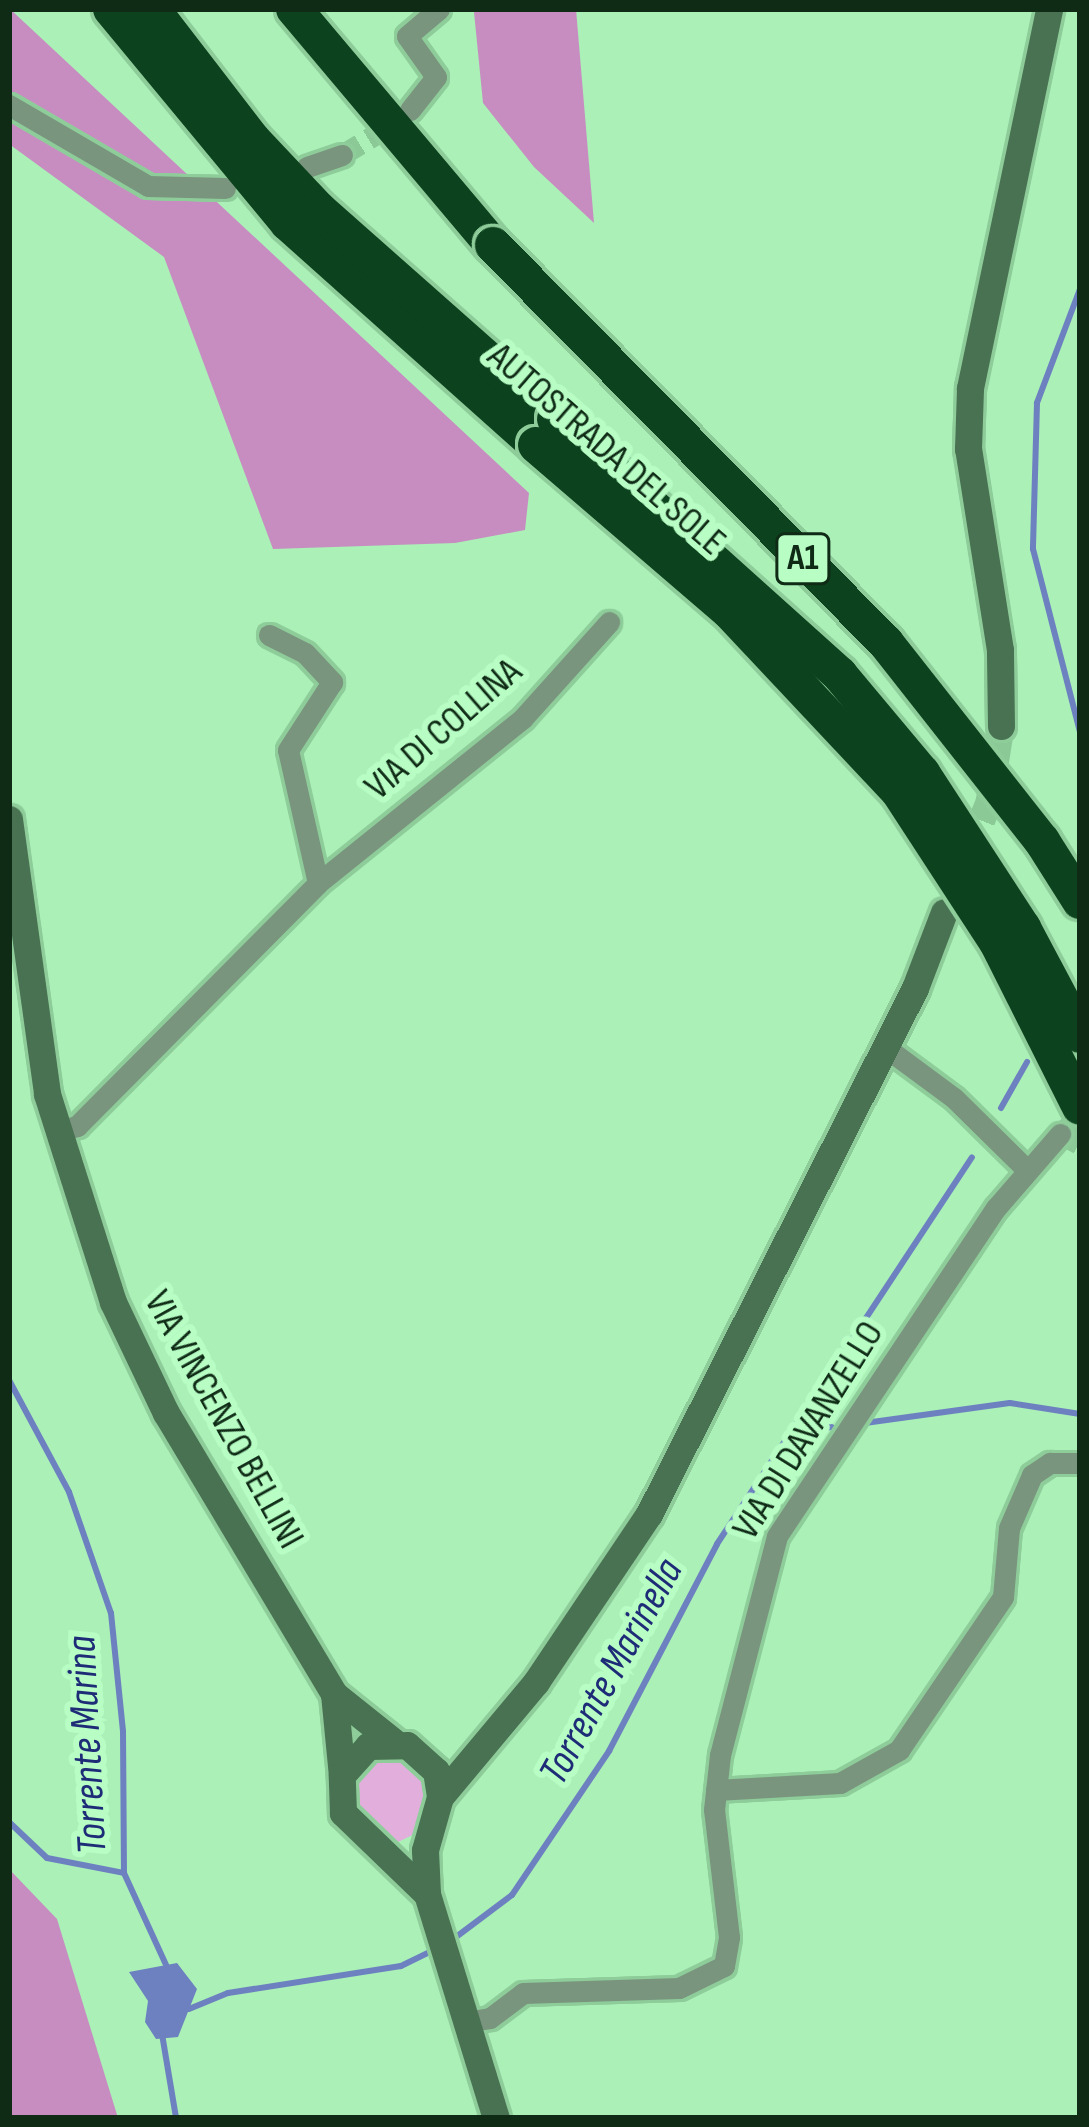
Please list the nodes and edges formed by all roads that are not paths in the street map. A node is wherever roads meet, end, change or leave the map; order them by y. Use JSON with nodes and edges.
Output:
{"nodes":[{"id":1,"x":111,"y":9,"type":"edge"},
{"id":2,"x":152,"y":9,"type":"edge"},
{"id":3,"x":294,"y":9,"type":"edge"},
{"id":4,"x":439,"y":9,"type":"edge"},
{"id":5,"x":1048,"y":9,"type":"edge"},
{"id":6,"x":9,"y":105,"type":"edge"},
{"id":7,"x":410,"y":110,"type":"tunnel mouth"},
{"id":8,"x":342,"y":154,"type":"tunnel mouth"},
{"id":9,"x":307,"y":167,"type":"dead end"},
{"id":10,"x":225,"y":188,"type":"dead end"},
{"id":11,"x":546,"y":432,"type":"junction"},
{"id":12,"x":609,"y":622,"type":"dead end"},
{"id":13,"x":269,"y":634,"type":"dead end"},
{"id":14,"x":1001,"y":726,"type":"tunnel mouth"},
{"id":15,"x":9,"y":819,"type":"edge"},
{"id":16,"x":318,"y":884,"type":"junction"},
{"id":17,"x":1080,"y":901,"type":"edge"},
{"id":18,"x":944,"y":912,"type":"dead end"},
{"id":19,"x":1080,"y":1035,"type":"edge"},
{"id":20,"x":885,"y":1047,"type":"junction"},
{"id":21,"x":1070,"y":1120,"type":"edge"},
{"id":22,"x":56,"y":1131,"type":"junction"},
{"id":23,"x":1027,"y":1170,"type":"junction"},
{"id":24,"x":1080,"y":1463,"type":"edge"},
{"id":25,"x":334,"y":1694,"type":"junction"},
{"id":26,"x":494,"y":1728,"type":"junction"},
{"id":27,"x":406,"y":1746,"type":"junction"},
{"id":28,"x":342,"y":1775,"type":"junction"},
{"id":29,"x":716,"y":1790,"type":"junction"},
{"id":30,"x":435,"y":1809,"type":"junction"},
{"id":31,"x":371,"y":1840,"type":"junction"},
{"id":32,"x":429,"y":1904,"type":"junction"},
{"id":33,"x":465,"y":2022,"type":"junction"},
{"id":34,"x":496,"y":2118,"type":"edge"}],
"edges":[{"from":1,"to":11,"type":"highway","name":"AUTOSTRADA DEL SOLE","number":"A1"},
{"from":2,"to":11,"type":"highway","name":"AUTOSTRADA DEL SOLE","number":"A1"},
{"from":3,"to":17,"type":"highway","name":"AUTOSTRADA DEL SOLE","number":"A1","bridge":true},
{"from":4,"to":7,"type":"street"},
{"from":5,"to":14,"type":"street"},
{"from":6,"to":10,"type":"street"},
{"from":8,"to":9,"type":"street"},
{"from":11,"to":19,"type":"highway","name":"AUTOSTRADA DEL SOLE","number":"A1","bridge":true},
{"from":11,"to":21,"type":"highway","name":"AUTOSTRADA DEL SOLE","number":"A1","bridge":true},
{"from":12,"to":16,"type":"street","name":"VIA DI COLLINA"},
{"from":13,"to":16,"type":"street"},
{"from":15,"to":22,"type":"street","name":"VIA VINCENZO BELLINI"},
{"from":16,"to":22,"type":"street","name":"VIA DI COLLINA"},
{"from":18,"to":20,"type":"street"},
{"from":20,"to":23,"type":"street"},
{"from":20,"to":26,"type":"street"},
{"from":21,"to":23,"type":"street","name":"VIA DI DAVANZELLO"},
{"from":22,"to":25,"type":"street","name":"VIA VINCENZO BELLINI"},
{"from":23,"to":29,"type":"street","name":"VIA DI DAVANZELLO"},
{"from":24,"to":29,"type":"street"},
{"from":25,"to":27,"type":"street","name":"VIA VINCENZO BELLINI"},
{"from":25,"to":28,"type":"street","name":"VIA VINCENZO BELLINI"},
{"from":26,"to":27,"type":"street"},
{"from":26,"to":30,"type":"street"},
{"from":27,"to":28,"type":"street"},
{"from":27,"to":30,"type":"street"},
{"from":28,"to":31,"type":"street"},
{"from":29,"to":33,"type":"street","name":"VIA DI DAVANZELLO"},
{"from":30,"to":31,"type":"street"},
{"from":30,"to":32,"type":"street"},
{"from":31,"to":32,"type":"street"},
{"from":32,"to":33,"type":"street"},
{"from":33,"to":34,"type":"street"}]}
